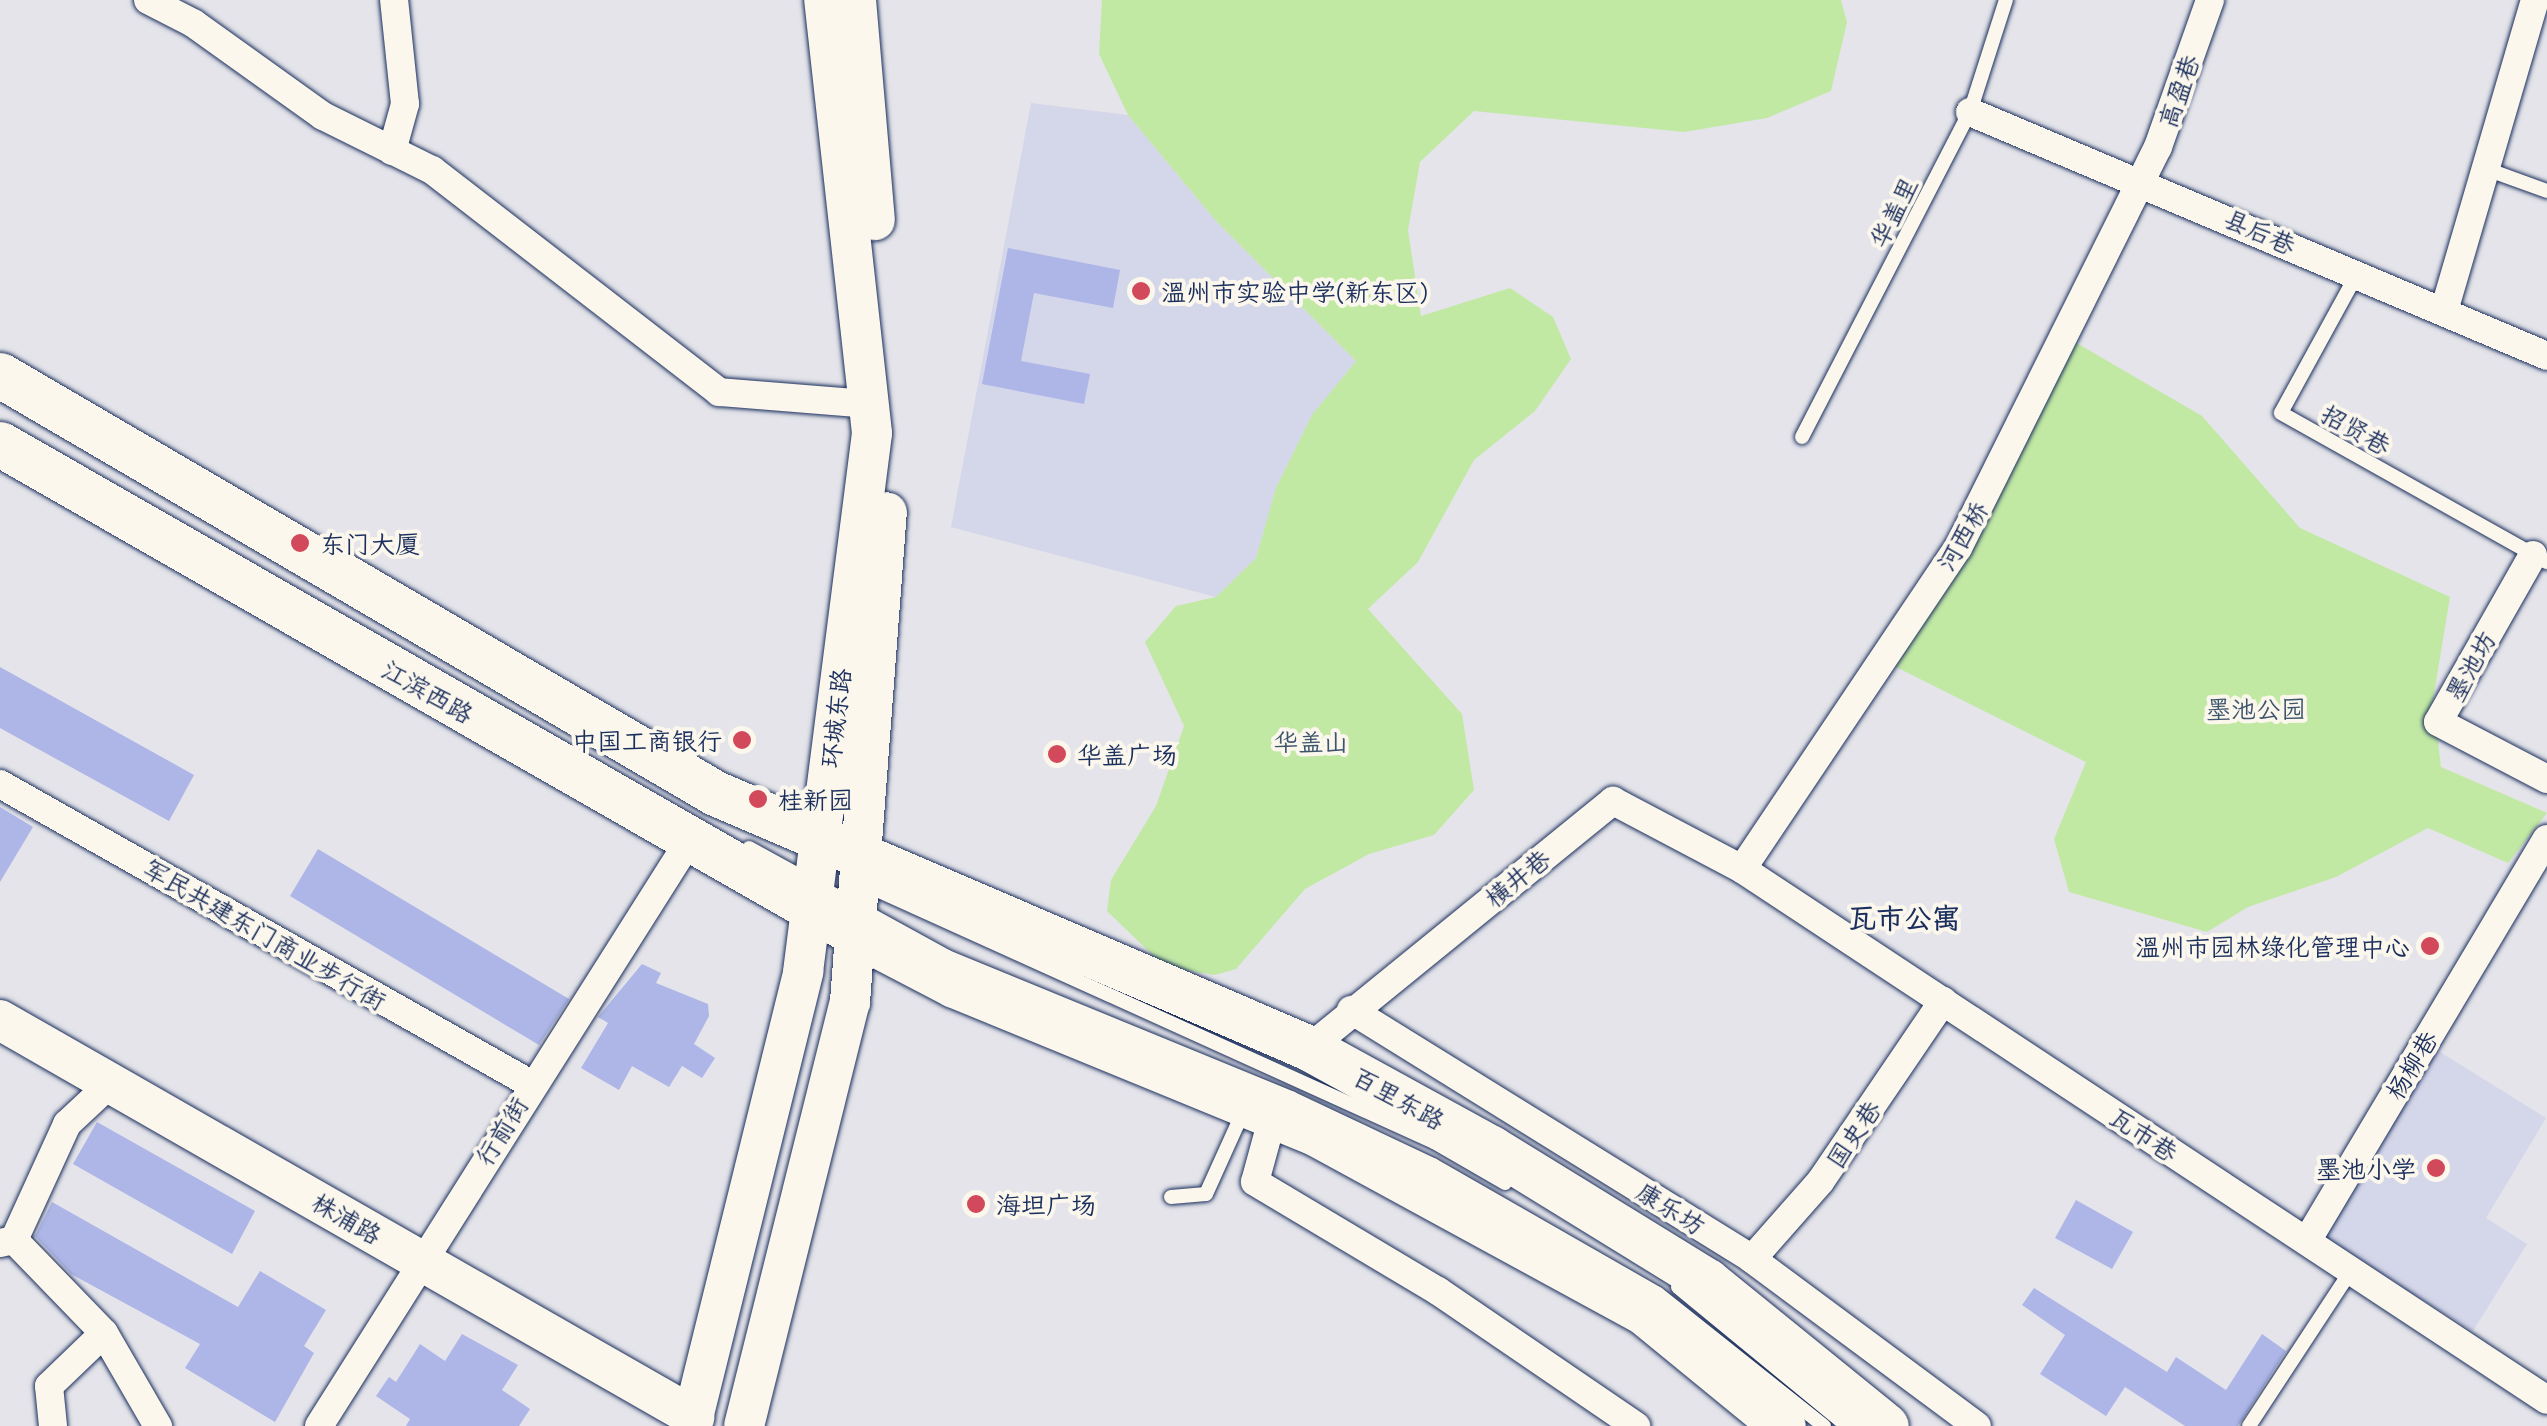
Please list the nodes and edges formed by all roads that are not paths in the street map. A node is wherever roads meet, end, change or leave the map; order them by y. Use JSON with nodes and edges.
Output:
{"nodes":[{"id":1,"x":148,"y":0,"type":"edge"},
{"id":2,"x":394,"y":0,"type":"edge"},
{"id":3,"x":824,"y":0,"type":"edge"},
{"id":4,"x":856,"y":0,"type":"edge"},
{"id":5,"x":2006,"y":0,"type":"edge"},
{"id":6,"x":2210,"y":0,"type":"edge"},
{"id":7,"x":2535,"y":0,"type":"edge"},
{"id":8,"x":1970,"y":112,"type":"junction"},
{"id":9,"x":392,"y":151,"type":"junction"},
{"id":10,"x":2489,"y":170,"type":"junction"},
{"id":11,"x":2142,"y":180,"type":"junction"},
{"id":12,"x":2547,"y":191,"type":"edge"},
{"id":13,"x":2357,"y":274,"type":"junction"},
{"id":14,"x":2444,"y":312,"type":"junction"},
{"id":15,"x":2547,"y":356,"type":"edge"},
{"id":16,"x":0,"y":376,"type":"edge"},
{"id":17,"x":869,"y":404,"type":"junction"},
{"id":18,"x":0,"y":423,"type":"edge"},
{"id":19,"x":1802,"y":437,"type":"dead end"},
{"id":20,"x":0,"y":444,"type":"edge"},
{"id":21,"x":119,"y":491,"type":"dead end"},
{"id":22,"x":2540,"y":558,"type":"edge"},
{"id":23,"x":388,"y":624,"type":"dead end"},
{"id":24,"x":2547,"y":779,"type":"edge"},
{"id":25,"x":0,"y":784,"type":"edge"},
{"id":26,"x":732,"y":820,"type":"dead end"},
{"id":27,"x":750,"y":830,"type":"dead end"},
{"id":28,"x":709,"y":839,"type":"junction"},
{"id":29,"x":2547,"y":839,"type":"edge"},
{"id":30,"x":1742,"y":869,"type":"junction"},
{"id":31,"x":829,"y":875,"type":"junction"},
{"id":32,"x":1942,"y":1001,"type":"junction"},
{"id":33,"x":1351,"y":1010,"type":"junction"},
{"id":34,"x":0,"y":1020,"type":"edge"},
{"id":35,"x":1308,"y":1048,"type":"junction"},
{"id":36,"x":111,"y":1084,"type":"junction"},
{"id":37,"x":531,"y":1084,"type":"junction"},
{"id":38,"x":1260,"y":1110,"type":"junction"},
{"id":39,"x":1518,"y":1190,"type":"dead end"},
{"id":40,"x":1171,"y":1197,"type":"dead end"},
{"id":41,"x":1599,"y":1239,"type":"dead end"},
{"id":42,"x":7,"y":1241,"type":"edge"},
{"id":43,"x":2307,"y":1241,"type":"junction"},
{"id":44,"x":1752,"y":1259,"type":"junction"},
{"id":45,"x":420,"y":1260,"type":"junction"},
{"id":46,"x":2351,"y":1270,"type":"junction"},
{"id":47,"x":104,"y":1333,"type":"junction"},
{"id":48,"x":2547,"y":1400,"type":"edge"},
{"id":49,"x":692,"y":1421,"type":"edge"},
{"id":50,"x":53,"y":1426,"type":"edge"},
{"id":51,"x":158,"y":1426,"type":"edge"},
{"id":52,"x":319,"y":1426,"type":"edge"},
{"id":53,"x":744,"y":1426,"type":"edge"},
{"id":54,"x":1636,"y":1426,"type":"edge"},
{"id":55,"x":1783,"y":1426,"type":"edge"},
{"id":56,"x":1824,"y":1426,"type":"edge"},
{"id":57,"x":1847,"y":1426,"type":"edge"},
{"id":58,"x":1886,"y":1426,"type":"edge"},
{"id":59,"x":1977,"y":1426,"type":"edge"},
{"id":60,"x":2249,"y":1426,"type":"edge"}],
"edges":[{"from":1,"to":9,"type":"street"},
{"from":2,"to":9,"type":"street"},
{"from":3,"to":17,"type":"main road","name":"环城东路"},
{"from":4,"to":31,"type":"main road","name":"环城东路"},
{"from":5,"to":8,"type":"lane","name":"华盖里"},
{"from":6,"to":11,"type":"street","name":"高盈巷"},
{"from":7,"to":10,"type":"street"},
{"from":8,"to":11,"type":"street","name":"县后巷"},
{"from":8,"to":19,"type":"lane","name":"华盖里"},
{"from":9,"to":17,"type":"street"},
{"from":10,"to":12,"type":"lane"},
{"from":10,"to":14,"type":"street"},
{"from":11,"to":13,"type":"street","name":"县后巷"},
{"from":11,"to":30,"type":"street","name":"河西桥"},
{"from":13,"to":14,"type":"street","name":"县后巷"},
{"from":13,"to":22,"type":"lane","name":"招贤巷"},
{"from":14,"to":15,"type":"street","name":"县后巷"},
{"from":16,"to":31,"type":"main road"},
{"from":17,"to":31,"type":"main road","name":"环城东路"},
{"from":18,"to":21,"type":"lane"},
{"from":20,"to":28,"type":"main road","name":"江滨西路"},
{"from":22,"to":24,"type":"street","name":"墨池坊"},
{"from":23,"to":26,"type":"lane"},
{"from":25,"to":37,"type":"street","name":"军民共建东门商业步行街"},
{"from":27,"to":31,"type":"lane"},
{"from":28,"to":31,"type":"main road","name":"江滨西路"},
{"from":28,"to":37,"type":"street","name":"行前街"},
{"from":29,"to":43,"type":"street","name":"杨柳巷"},
{"from":30,"to":32,"type":"street","name":"瓦市巷"},
{"from":30,"to":33,"type":"street","name":"横井巷"},
{"from":31,"to":35,"type":"main road","name":"百里东路"},
{"from":31,"to":38,"type":"main road"},
{"from":31,"to":39,"type":"lane"},
{"from":31,"to":49,"type":"main road","name":"环城东路"},
{"from":31,"to":53,"type":"main road"},
{"from":31,"to":56,"type":"lane"},
{"from":32,"to":43,"type":"street","name":"瓦市巷"},
{"from":32,"to":44,"type":"street","name":"国史巷"},
{"from":33,"to":35,"type":"street","name":"横井巷"},
{"from":33,"to":44,"type":"street","name":"康乐坊"},
{"from":34,"to":36,"type":"main road","name":"株浦路"},
{"from":35,"to":58,"type":"main road","name":"百里东路"},
{"from":36,"to":42,"type":"street"},
{"from":36,"to":45,"type":"main road","name":"株浦路"},
{"from":37,"to":45,"type":"street","name":"行前街"},
{"from":38,"to":40,"type":"lane"},
{"from":38,"to":54,"type":"street"},
{"from":38,"to":55,"type":"main road"},
{"from":41,"to":57,"type":"lane"},
{"from":42,"to":47,"type":"street"},
{"from":43,"to":46,"type":"street","name":"瓦市巷"},
{"from":44,"to":59,"type":"street","name":"康乐坊"},
{"from":45,"to":49,"type":"main road","name":"株浦路"},
{"from":45,"to":52,"type":"street","name":"行前街"},
{"from":46,"to":48,"type":"street","name":"瓦市巷"},
{"from":46,"to":60,"type":"lane"},
{"from":47,"to":50,"type":"street"},
{"from":47,"to":51,"type":"street"}]}
